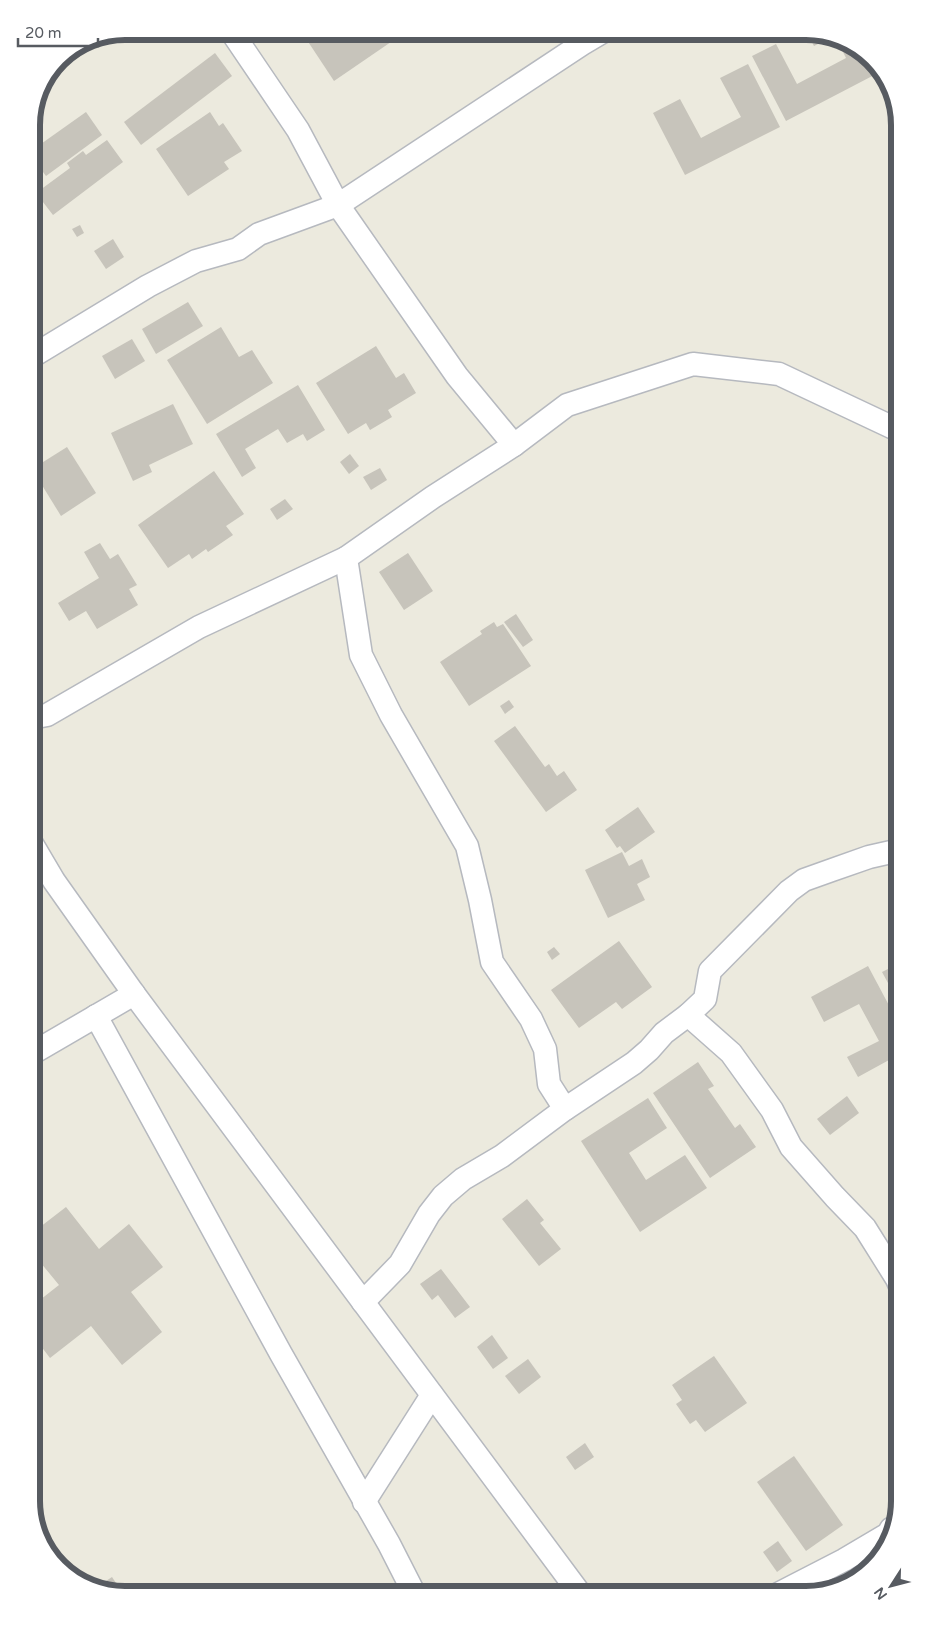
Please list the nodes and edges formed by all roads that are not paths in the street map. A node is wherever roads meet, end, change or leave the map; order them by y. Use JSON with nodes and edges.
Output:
{"nodes":[{"id":1,"x":237,"y":40,"type":"edge"},
{"id":2,"x":589,"y":40,"type":"edge"},
{"id":3,"x":338,"y":205,"type":"junction"},
{"id":4,"x":40,"y":351,"type":"edge"},
{"id":5,"x":891,"y":427,"type":"edge"},
{"id":6,"x":514,"y":445,"type":"junction"},
{"id":7,"x":346,"y":558,"type":"junction"},
{"id":8,"x":40,"y":716,"type":"edge"},
{"id":9,"x":891,"y":852,"type":"edge"},
{"id":10,"x":40,"y":858,"type":"edge"},
{"id":11,"x":134,"y":994,"type":"junction"},
{"id":12,"x":688,"y":1015,"type":"junction"},
{"id":13,"x":96,"y":1016,"type":"junction"},
{"id":14,"x":40,"y":1049,"type":"edge"},
{"id":15,"x":565,"y":1110,"type":"junction"},
{"id":16,"x":891,"y":1257,"type":"edge"},
{"id":17,"x":363,"y":1302,"type":"junction"},
{"id":18,"x":432,"y":1395,"type":"junction"},
{"id":19,"x":364,"y":1502,"type":"junction"},
{"id":20,"x":883,"y":1537,"type":"edge"},
{"id":21,"x":411,"y":1586,"type":"edge"},
{"id":22,"x":574,"y":1586,"type":"edge"},
{"id":23,"x":793,"y":1586,"type":"edge"}],
"edges":[{"from":1,"to":3,"type":"street"},
{"from":2,"to":3,"type":"street"},
{"from":3,"to":4,"type":"street"},
{"from":3,"to":6,"type":"street"},
{"from":5,"to":6,"type":"street"},
{"from":6,"to":7,"type":"street"},
{"from":7,"to":8,"type":"street"},
{"from":7,"to":15,"type":"street"},
{"from":9,"to":12,"type":"street"},
{"from":10,"to":11,"type":"street"},
{"from":11,"to":13,"type":"street"},
{"from":11,"to":17,"type":"street"},
{"from":12,"to":15,"type":"street"},
{"from":12,"to":16,"type":"street"},
{"from":13,"to":14,"type":"street"},
{"from":13,"to":19,"type":"street"},
{"from":15,"to":17,"type":"street"},
{"from":17,"to":18,"type":"street"},
{"from":18,"to":19,"type":"street"},
{"from":18,"to":22,"type":"street"},
{"from":19,"to":21,"type":"street"},
{"from":20,"to":23,"type":"street"}]}
